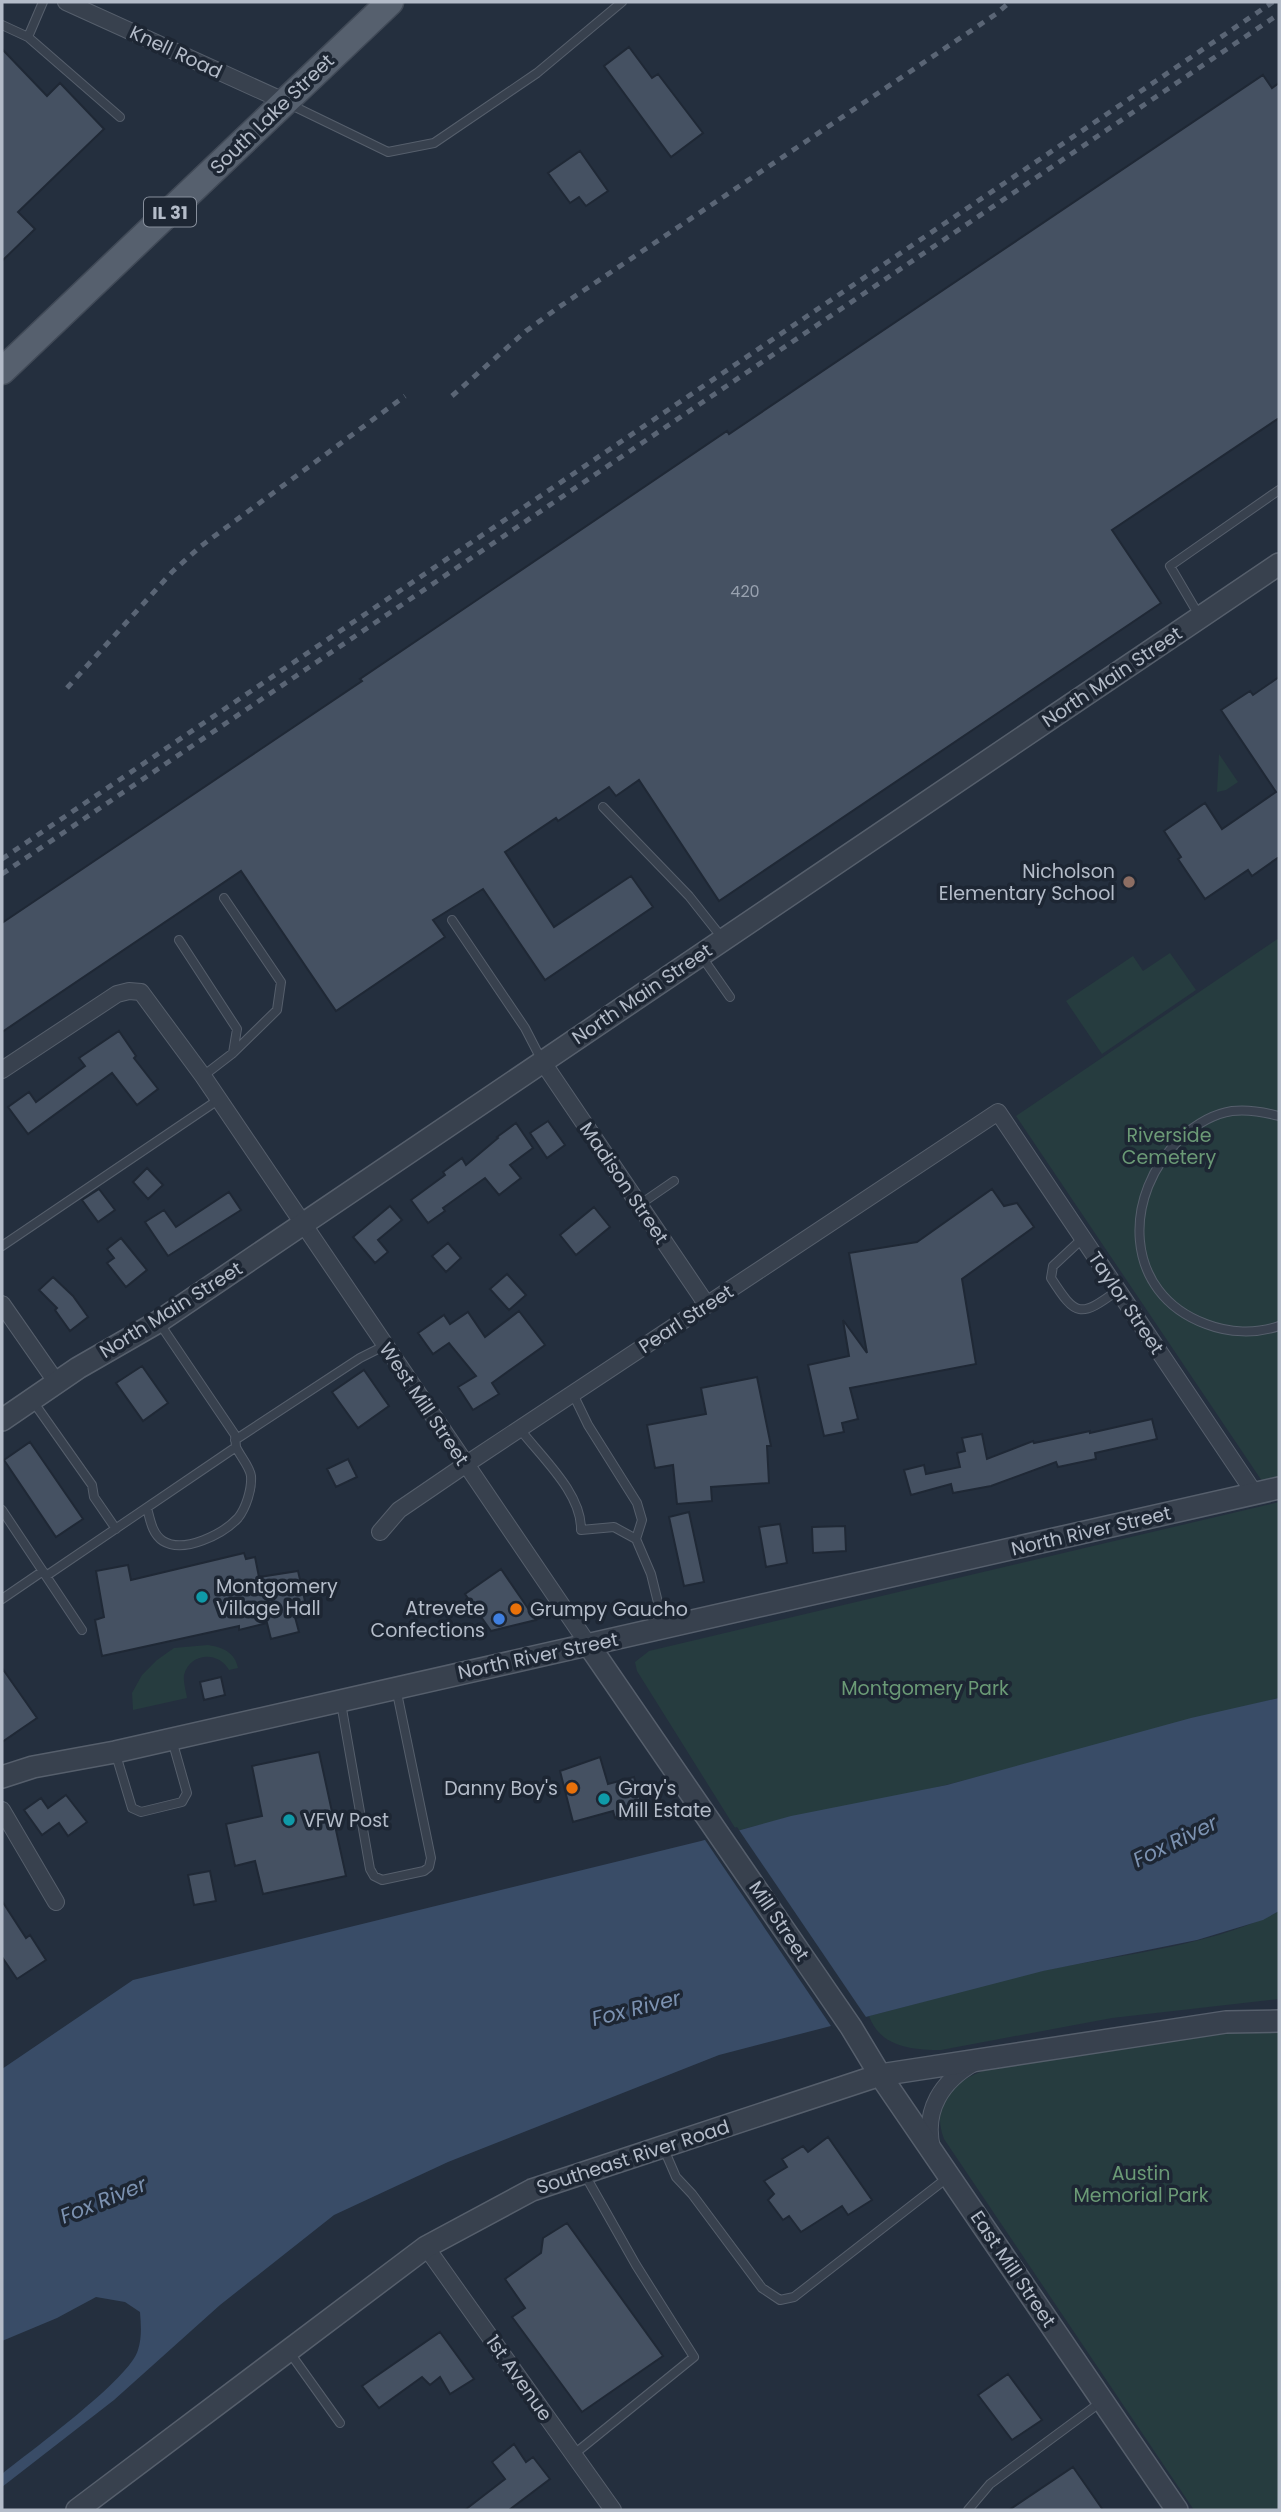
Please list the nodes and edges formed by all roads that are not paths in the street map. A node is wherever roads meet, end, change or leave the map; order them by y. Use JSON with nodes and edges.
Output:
{"nodes":[{"id":1,"x":43,"y":2,"type":"edge"},
{"id":2,"x":66,"y":2,"type":"edge"},
{"id":3,"x":390,"y":2,"type":"edge"},
{"id":4,"x":622,"y":2,"type":"edge"},
{"id":5,"x":2,"y":25,"type":"edge"},
{"id":6,"x":27,"y":37,"type":"junction"},
{"id":7,"x":286,"y":102,"type":"junction"},
{"id":8,"x":120,"y":117,"type":"dead end"},
{"id":9,"x":2,"y":371,"type":"edge"},
{"id":10,"x":1279,"y":490,"type":"edge"},
{"id":11,"x":1279,"y":564,"type":"edge"},
{"id":12,"x":1200,"y":617,"type":"junction"},
{"id":13,"x":603,"y":807,"type":"dead end"},
{"id":14,"x":224,"y":898,"type":"dead end"},
{"id":15,"x":453,"y":920,"type":"dead end"},
{"id":16,"x":723,"y":939,"type":"junction"},
{"id":17,"x":179,"y":940,"type":"dead end"},
{"id":18,"x":700,"y":955,"type":"junction"},
{"id":19,"x":730,"y":997,"type":"dead end"},
{"id":20,"x":233,"y":1053,"type":"junction"},
{"id":21,"x":542,"y":1061,"type":"junction"},
{"id":22,"x":2,"y":1070,"type":"edge"},
{"id":23,"x":202,"y":1076,"type":"junction"},
{"id":24,"x":218,"y":1100,"type":"junction"},
{"id":25,"x":998,"y":1112,"type":"joint"},
{"id":26,"x":1279,"y":1116,"type":"edge"},
{"id":27,"x":674,"y":1181,"type":"dead end"},
{"id":28,"x":639,"y":1205,"type":"junction"},
{"id":29,"x":302,"y":1225,"type":"junction"},
{"id":30,"x":1083,"y":1238,"type":"junction"},
{"id":31,"x":2,"y":1246,"type":"edge"},
{"id":32,"x":1118,"y":1290,"type":"junction"},
{"id":33,"x":2,"y":1304,"type":"edge"},
{"id":34,"x":707,"y":1305,"type":"junction"},
{"id":35,"x":158,"y":1322,"type":"junction"},
{"id":36,"x":1279,"y":1326,"type":"edge"},
{"id":37,"x":384,"y":1346,"type":"junction"},
{"id":38,"x":57,"y":1383,"type":"junction"},
{"id":39,"x":573,"y":1394,"type":"junction"},
{"id":40,"x":32,"y":1400,"type":"junction"},
{"id":41,"x":2,"y":1420,"type":"edge"},
{"id":42,"x":519,"y":1428,"type":"junction"},
{"id":43,"x":235,"y":1443,"type":"junction"},
{"id":44,"x":465,"y":1465,"type":"junction"},
{"id":45,"x":1279,"y":1488,"type":"edge"},
{"id":46,"x":1255,"y":1494,"type":"junction"},
{"id":47,"x":147,"y":1508,"type":"junction"},
{"id":48,"x":2,"y":1510,"type":"edge"},
{"id":49,"x":116,"y":1529,"type":"junction"},
{"id":50,"x":380,"y":1532,"type":"dead end"},
{"id":51,"x":636,"y":1539,"type":"junction"},
{"id":52,"x":45,"y":1574,"type":"junction"},
{"id":53,"x":2,"y":1599,"type":"edge"},
{"id":54,"x":664,"y":1627,"type":"junction"},
{"id":55,"x":82,"y":1630,"type":"dead end"},
{"id":56,"x":589,"y":1644,"type":"junction"},
{"id":57,"x":396,"y":1688,"type":"junction"},
{"id":58,"x":341,"y":1700,"type":"junction"},
{"id":59,"x":171,"y":1739,"type":"junction"},
{"id":60,"x":115,"y":1752,"type":"junction"},
{"id":61,"x":2,"y":1777,"type":"edge"},
{"id":62,"x":2,"y":1810,"type":"edge"},
{"id":63,"x":708,"y":1816,"type":"joint"},
{"id":64,"x":56,"y":1902,"type":"dead end"},
{"id":65,"x":1279,"y":2021,"type":"edge"},
{"id":66,"x":851,"y":2027,"type":"joint"},
{"id":67,"x":982,"y":2059,"type":"junction"},
{"id":68,"x":880,"y":2075,"type":"junction"},
{"id":69,"x":663,"y":2147,"type":"junction"},
{"id":70,"x":934,"y":2153,"type":"junction"},
{"id":71,"x":584,"y":2173,"type":"junction"},
{"id":72,"x":949,"y":2176,"type":"junction"},
{"id":73,"x":426,"y":2247,"type":"junction"},
{"id":74,"x":289,"y":2350,"type":"junction"},
{"id":75,"x":1102,"y":2401,"type":"junction"},
{"id":76,"x":340,"y":2423,"type":"dead end"},
{"id":77,"x":573,"y":2455,"type":"junction"},
{"id":78,"x":608,"y":2509,"type":"edge"},
{"id":79,"x":77,"y":2510,"type":"edge"},
{"id":80,"x":968,"y":2510,"type":"edge"},
{"id":81,"x":1177,"y":2510,"type":"edge"}],
"edges":[{"from":1,"to":6,"type":"lane"},
{"from":2,"to":7,"type":"street","name":"Knell Road"},
{"from":3,"to":7,"type":"main road","name":"South Lake Street","number":"IL 31"},
{"from":4,"to":7,"type":"lane"},
{"from":5,"to":6,"type":"lane"},
{"from":6,"to":8,"type":"lane"},
{"from":7,"to":9,"type":"main road","name":"South Lake Street","number":"IL 31"},
{"from":10,"to":12,"type":"lane"},
{"from":11,"to":12,"type":"street","name":"North Main Street"},
{"from":12,"to":16,"type":"street","name":"North Main Street"},
{"from":13,"to":16,"type":"lane"},
{"from":14,"to":20,"type":"lane"},
{"from":15,"to":21,"type":"lane"},
{"from":16,"to":18,"type":"street","name":"North Main Street"},
{"from":17,"to":20,"type":"lane"},
{"from":18,"to":19,"type":"lane"},
{"from":18,"to":21,"type":"street","name":"North Main Street"},
{"from":20,"to":23,"type":"lane"},
{"from":21,"to":28,"type":"street","name":"Madison Street"},
{"from":21,"to":29,"type":"street","name":"North Main Street"},
{"from":22,"to":23,"type":"street","name":"West Mill Street"},
{"from":23,"to":24,"type":"street","name":"West Mill Street"},
{"from":24,"to":29,"type":"street","name":"West Mill Street"},
{"from":24,"to":31,"type":"lane"},
{"from":25,"to":30,"type":"street","name":"Taylor Street"},
{"from":25,"to":34,"type":"street","name":"Pearl Street"},
{"from":26,"to":36,"type":"lane"},
{"from":27,"to":28,"type":"lane"},
{"from":28,"to":34,"type":"street","name":"Madison Street"},
{"from":29,"to":35,"type":"street","name":"North Main Street"},
{"from":29,"to":37,"type":"street","name":"West Mill Street"},
{"from":30,"to":32,"type":"street","name":"Taylor Street"},
{"from":30,"to":32,"type":"lane"},
{"from":32,"to":46,"type":"street","name":"Taylor Street"},
{"from":33,"to":38,"type":"street"},
{"from":34,"to":39,"type":"street","name":"Pearl Street"},
{"from":35,"to":38,"type":"street","name":"North Main Street"},
{"from":35,"to":43,"type":"lane"},
{"from":37,"to":43,"type":"lane"},
{"from":37,"to":44,"type":"street","name":"West Mill Street"},
{"from":38,"to":40,"type":"street","name":"North Main Street"},
{"from":39,"to":42,"type":"street","name":"Pearl Street"},
{"from":39,"to":51,"type":"lane"},
{"from":40,"to":41,"type":"street","name":"North Main Street"},
{"from":40,"to":49,"type":"lane"},
{"from":42,"to":44,"type":"street","name":"Pearl Street"},
{"from":42,"to":51,"type":"lane"},
{"from":43,"to":47,"type":"lane"},
{"from":43,"to":47,"type":"lane"},
{"from":44,"to":50,"type":"street","name":"Pearl Street"},
{"from":44,"to":56,"type":"street","name":"West Mill Street"},
{"from":45,"to":46,"type":"street","name":"North River Street"},
{"from":46,"to":54,"type":"street","name":"North River Street"},
{"from":47,"to":49,"type":"lane"},
{"from":48,"to":52,"type":"lane"},
{"from":49,"to":52,"type":"lane"},
{"from":51,"to":54,"type":"lane"},
{"from":52,"to":53,"type":"lane"},
{"from":52,"to":55,"type":"lane"},
{"from":54,"to":56,"type":"street","name":"North River Street"},
{"from":56,"to":57,"type":"street","name":"North River Street"},
{"from":56,"to":63,"type":"street","name":"West Mill Street"},
{"from":57,"to":58,"type":"street","name":"North River Street"},
{"from":57,"to":58,"type":"lane"},
{"from":58,"to":59,"type":"street","name":"North River Street"},
{"from":59,"to":60,"type":"street","name":"North River Street"},
{"from":59,"to":60,"type":"lane"},
{"from":60,"to":61,"type":"street","name":"North River Street"},
{"from":62,"to":64,"type":"street"},
{"from":63,"to":66,"type":"street","name":"Mill Street"},
{"from":65,"to":67,"type":"street","name":"Southeast River Road"},
{"from":66,"to":68,"type":"street","name":"East Mill Street"},
{"from":67,"to":68,"type":"street","name":"Southeast River Road"},
{"from":67,"to":70,"type":"street"},
{"from":68,"to":69,"type":"street","name":"Southeast River Road"},
{"from":68,"to":70,"type":"street","name":"East Mill Street"},
{"from":69,"to":71,"type":"street","name":"Southeast River Road"},
{"from":69,"to":72,"type":"lane"},
{"from":70,"to":72,"type":"street","name":"East Mill Street"},
{"from":71,"to":73,"type":"street","name":"Southeast River Road"},
{"from":71,"to":77,"type":"lane"},
{"from":72,"to":75,"type":"street","name":"East Mill Street"},
{"from":73,"to":74,"type":"street","name":"Southeast River Road"},
{"from":73,"to":77,"type":"street","name":"1st Avenue"},
{"from":74,"to":76,"type":"lane"},
{"from":74,"to":79,"type":"street","name":"Southeast River Road"},
{"from":75,"to":80,"type":"lane"},
{"from":75,"to":81,"type":"street","name":"East Mill Street"},
{"from":77,"to":78,"type":"street","name":"1st Avenue"}]}
